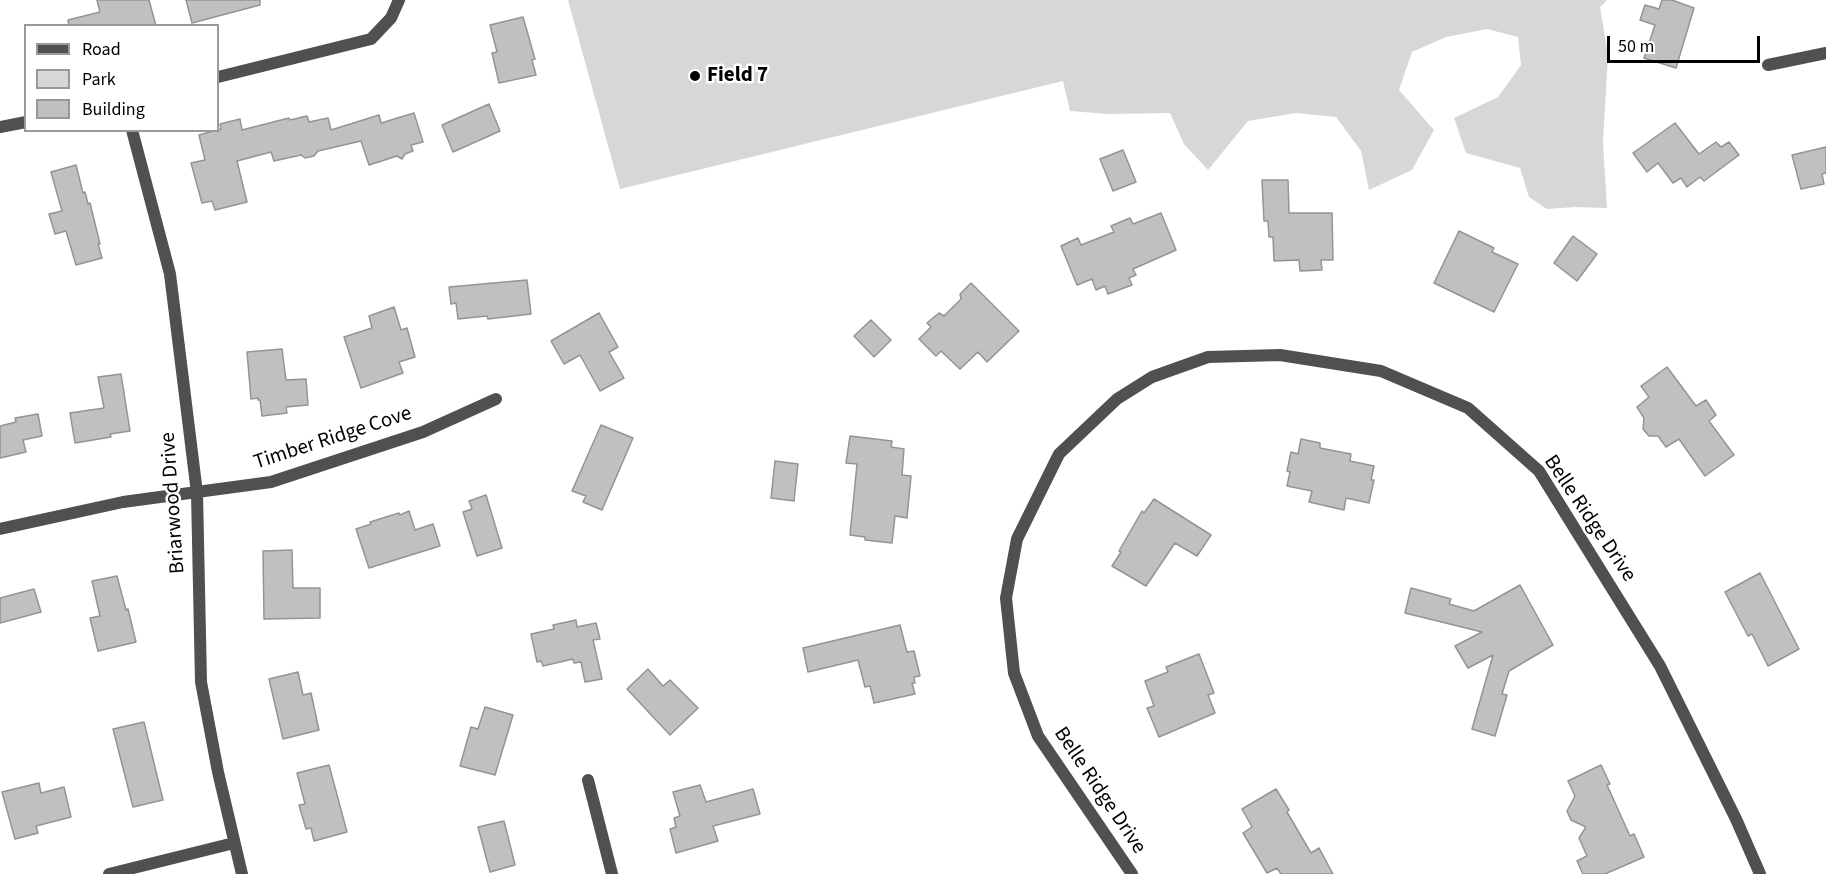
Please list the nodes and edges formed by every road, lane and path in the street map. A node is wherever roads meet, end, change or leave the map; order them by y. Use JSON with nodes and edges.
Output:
{"nodes":[{"id":1,"x":399,"y":0,"type":"edge"},
{"id":2,"x":1826,"y":53,"type":"edge"},
{"id":3,"x":1768,"y":65,"type":"dead end"},
{"id":4,"x":219,"y":77,"type":"edge"},
{"id":5,"x":24,"y":122,"type":"edge"},
{"id":6,"x":0,"y":127,"type":"edge"},
{"id":7,"x":133,"y":132,"type":"edge"},
{"id":8,"x":496,"y":399,"type":"dead end"},
{"id":9,"x":197,"y":493,"type":"junction"},
{"id":10,"x":0,"y":529,"type":"edge"},
{"id":11,"x":588,"y":780,"type":"dead end"},
{"id":12,"x":234,"y":843,"type":"junction"},
{"id":13,"x":109,"y":874,"type":"edge"},
{"id":14,"x":242,"y":874,"type":"edge"},
{"id":15,"x":612,"y":874,"type":"edge"},
{"id":16,"x":1132,"y":874,"type":"edge"},
{"id":17,"x":1760,"y":874,"type":"edge"}],
"edges":[{"from":1,"to":4,"type":"street"},
{"from":2,"to":3,"type":"street"},
{"from":5,"to":6,"type":"street"},
{"from":7,"to":9,"type":"street","name":"Briarwood Drive"},
{"from":8,"to":9,"type":"street","name":"Timber Ridge Cove"},
{"from":9,"to":10,"type":"street","name":"Timber Ridge Cove"},
{"from":9,"to":12,"type":"street","name":"Briarwood Drive"},
{"from":11,"to":15,"type":"street"},
{"from":12,"to":13,"type":"street"},
{"from":12,"to":14,"type":"street","name":"Briarwood Drive"},
{"from":16,"to":17,"type":"street","name":"Belle Ridge Drive"}]}
